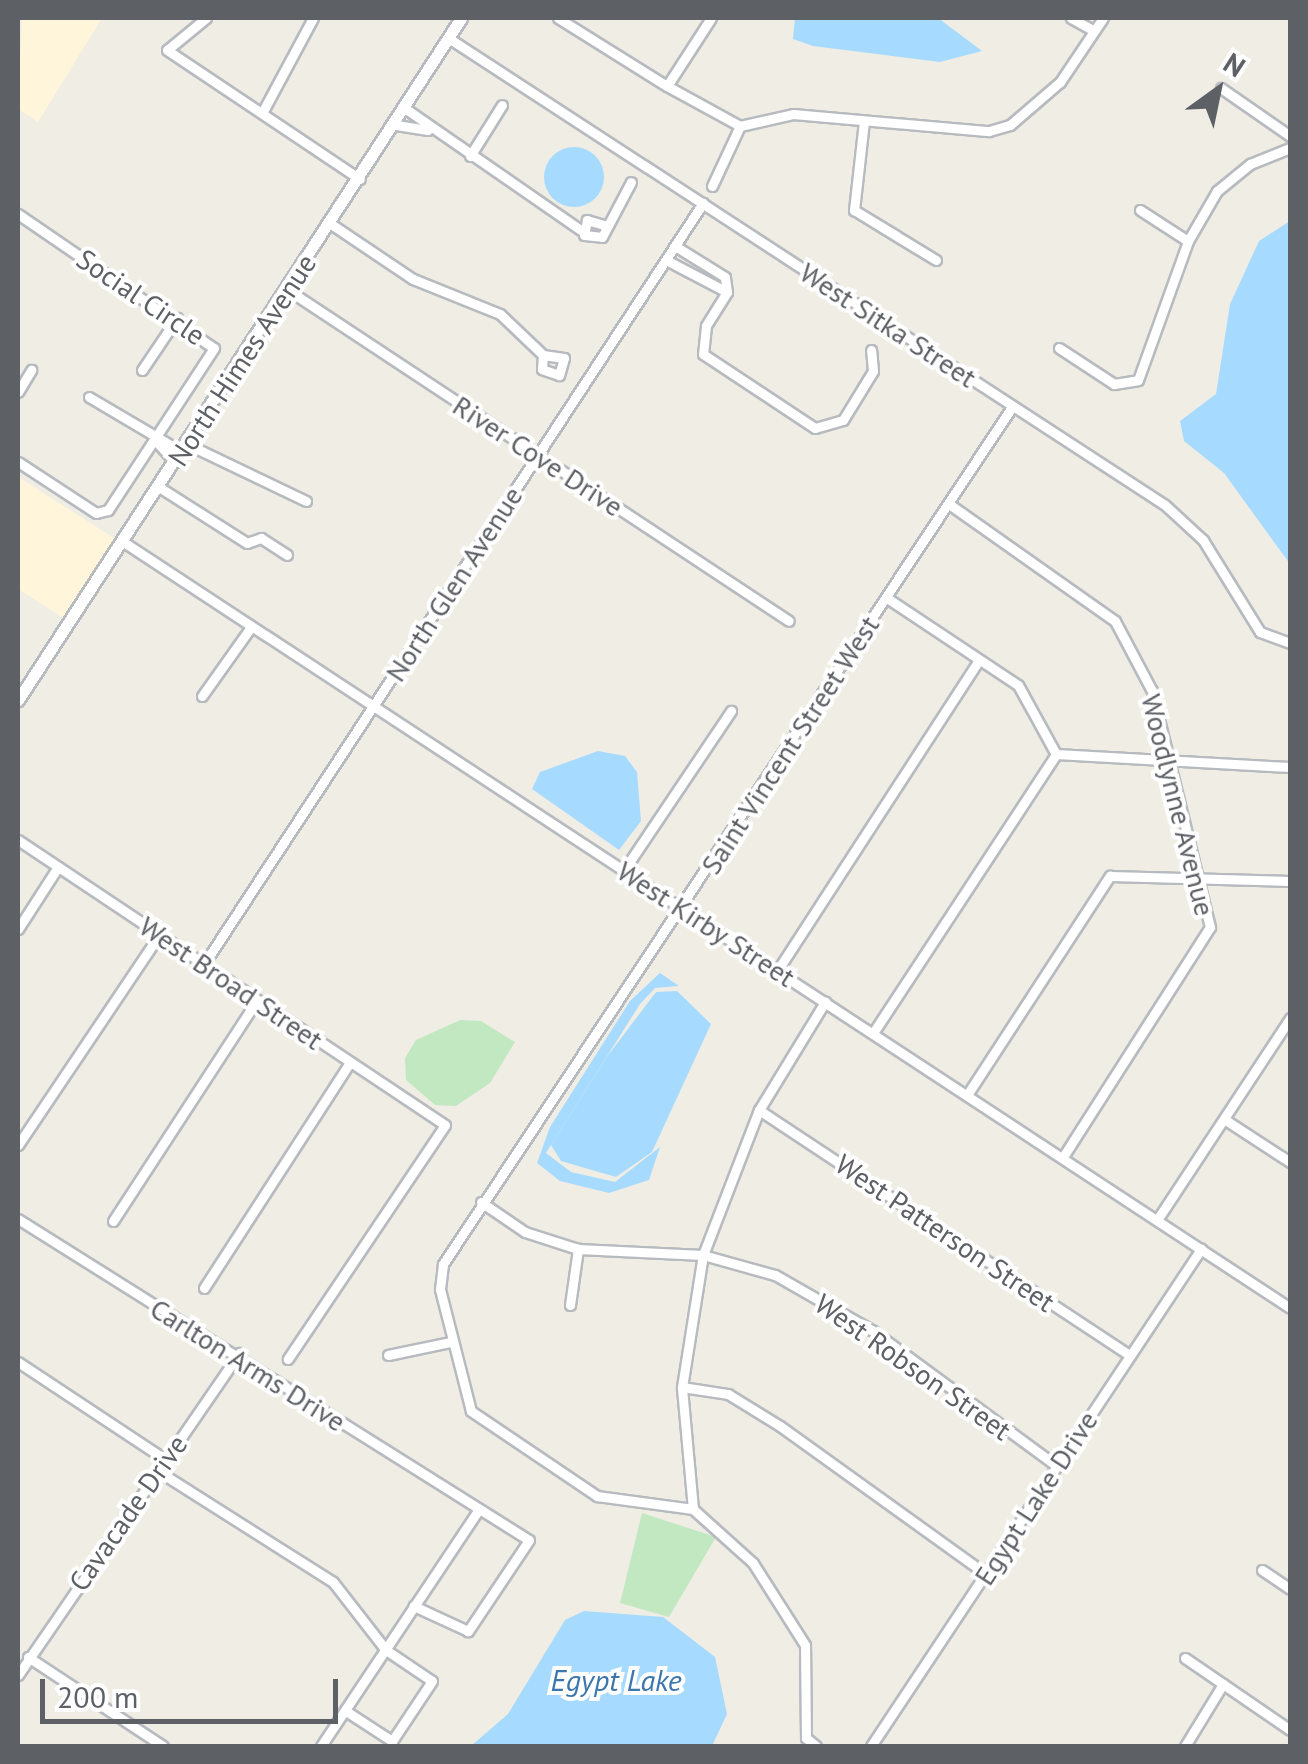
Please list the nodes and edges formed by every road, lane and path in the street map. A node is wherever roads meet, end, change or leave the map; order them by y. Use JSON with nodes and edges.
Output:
{"nodes":[{"id":1,"x":206,"y":18,"type":"edge"},
{"id":2,"x":313,"y":18,"type":"edge"},
{"id":3,"x":461,"y":18,"type":"edge"},
{"id":4,"x":558,"y":18,"type":"edge"},
{"id":5,"x":712,"y":18,"type":"edge"},
{"id":6,"x":1072,"y":18,"type":"edge"},
{"id":7,"x":1103,"y":18,"type":"edge"},
{"id":8,"x":1094,"y":31,"type":"junction"},
{"id":9,"x":450,"y":39,"type":"junction"},
{"id":10,"x":666,"y":86,"type":"junction"},
{"id":11,"x":1220,"y":88,"type":"dead end"},
{"id":12,"x":502,"y":105,"type":"dead end"},
{"id":13,"x":406,"y":109,"type":"junction"},
{"id":14,"x":262,"y":113,"type":"junction"},
{"id":15,"x":864,"y":121,"type":"junction"},
{"id":16,"x":396,"y":125,"type":"junction"},
{"id":17,"x":740,"y":126,"type":"junction"},
{"id":18,"x":428,"y":130,"type":"junction"},
{"id":19,"x":1290,"y":136,"type":"edge"},
{"id":20,"x":1290,"y":148,"type":"edge"},
{"id":21,"x":470,"y":156,"type":"junction"},
{"id":22,"x":360,"y":179,"type":"junction"},
{"id":23,"x":631,"y":182,"type":"dead end"},
{"id":24,"x":712,"y":186,"type":"dead end"},
{"id":25,"x":702,"y":203,"type":"junction"},
{"id":26,"x":1140,"y":210,"type":"dead end"},
{"id":27,"x":18,"y":214,"type":"edge"},
{"id":28,"x":331,"y":224,"type":"junction"},
{"id":29,"x":604,"y":225,"type":"junction"},
{"id":30,"x":582,"y":231,"type":"junction"},
{"id":31,"x":1188,"y":241,"type":"junction"},
{"id":32,"x":676,"y":246,"type":"junction"},
{"id":33,"x":666,"y":260,"type":"junction"},
{"id":34,"x":936,"y":260,"type":"dead end"},
{"id":35,"x":288,"y":290,"type":"junction"},
{"id":36,"x":727,"y":292,"type":"junction"},
{"id":37,"x":177,"y":318,"type":"junction"},
{"id":38,"x":1060,"y":348,"type":"dead end"},
{"id":39,"x":871,"y":350,"type":"dead end"},
{"id":40,"x":543,"y":355,"type":"dead end"},
{"id":41,"x":31,"y":370,"type":"dead end"},
{"id":42,"x":142,"y":370,"type":"dead end"},
{"id":43,"x":18,"y":392,"type":"edge"},
{"id":44,"x":89,"y":397,"type":"dead end"},
{"id":45,"x":1012,"y":407,"type":"junction"},
{"id":46,"x":154,"y":440,"type":"junction"},
{"id":47,"x":181,"y":453,"type":"junction"},
{"id":48,"x":538,"y":456,"type":"junction"},
{"id":49,"x":18,"y":462,"type":"edge"},
{"id":50,"x":158,"y":487,"type":"junction"},
{"id":51,"x":306,"y":500,"type":"dead end"},
{"id":52,"x":949,"y":504,"type":"junction"},
{"id":53,"x":122,"y":541,"type":"junction"},
{"id":54,"x":287,"y":555,"type":"dead end"},
{"id":55,"x":887,"y":598,"type":"junction"},
{"id":56,"x":789,"y":621,"type":"dead end"},
{"id":57,"x":251,"y":627,"type":"junction"},
{"id":58,"x":1290,"y":643,"type":"edge"},
{"id":59,"x":979,"y":660,"type":"junction"},
{"id":60,"x":202,"y":696,"type":"dead end"},
{"id":61,"x":18,"y":700,"type":"edge"},
{"id":62,"x":374,"y":706,"type":"junction"},
{"id":63,"x":730,"y":711,"type":"dead end"},
{"id":64,"x":1056,"y":754,"type":"junction"},
{"id":65,"x":1169,"y":760,"type":"junction"},
{"id":66,"x":1290,"y":766,"type":"edge"},
{"id":67,"x":18,"y":840,"type":"edge"},
{"id":68,"x":58,"y":867,"type":"junction"},
{"id":69,"x":624,"y":870,"type":"junction"},
{"id":70,"x":1196,"y":875,"type":"junction"},
{"id":71,"x":1290,"y":880,"type":"edge"},
{"id":72,"x":683,"y":909,"type":"junction"},
{"id":73,"x":18,"y":929,"type":"edge"},
{"id":74,"x":160,"y":935,"type":"junction"},
{"id":75,"x":204,"y":964,"type":"junction"},
{"id":76,"x":777,"y":971,"type":"junction"},
{"id":77,"x":257,"y":1000,"type":"junction"},
{"id":78,"x":825,"y":1002,"type":"junction"},
{"id":79,"x":1290,"y":1018,"type":"edge"},
{"id":80,"x":872,"y":1033,"type":"junction"},
{"id":81,"x":350,"y":1062,"type":"junction"},
{"id":82,"x":968,"y":1095,"type":"junction"},
{"id":83,"x":759,"y":1110,"type":"junction"},
{"id":84,"x":1224,"y":1118,"type":"junction"},
{"id":85,"x":18,"y":1145,"type":"edge"},
{"id":86,"x":1062,"y":1158,"type":"junction"},
{"id":87,"x":1290,"y":1162,"type":"edge"},
{"id":88,"x":481,"y":1202,"type":"junction"},
{"id":89,"x":18,"y":1219,"type":"edge"},
{"id":90,"x":1156,"y":1220,"type":"junction"},
{"id":91,"x":113,"y":1221,"type":"dead end"},
{"id":92,"x":578,"y":1249,"type":"junction"},
{"id":93,"x":1201,"y":1249,"type":"junction"},
{"id":94,"x":703,"y":1255,"type":"junction"},
{"id":95,"x":204,"y":1288,"type":"dead end"},
{"id":96,"x":570,"y":1304,"type":"dead end"},
{"id":97,"x":1290,"y":1308,"type":"edge"},
{"id":98,"x":450,"y":1342,"type":"junction"},
{"id":99,"x":239,"y":1352,"type":"junction"},
{"id":100,"x":388,"y":1356,"type":"dead end"},
{"id":101,"x":1130,"y":1356,"type":"junction"},
{"id":102,"x":288,"y":1358,"type":"dead end"},
{"id":103,"x":18,"y":1362,"type":"edge"},
{"id":104,"x":682,"y":1387,"type":"junction"},
{"id":105,"x":166,"y":1460,"type":"junction"},
{"id":106,"x":1057,"y":1466,"type":"junction"},
{"id":107,"x":158,"y":1471,"type":"junction"},
{"id":108,"x":692,"y":1509,"type":"junction"},
{"id":109,"x":477,"y":1512,"type":"junction"},
{"id":110,"x":1262,"y":1570,"type":"dead end"},
{"id":111,"x":986,"y":1574,"type":"junction"},
{"id":112,"x":1290,"y":1589,"type":"edge"},
{"id":113,"x":414,"y":1606,"type":"junction"},
{"id":114,"x":386,"y":1650,"type":"junction"},
{"id":115,"x":28,"y":1657,"type":"junction"},
{"id":116,"x":1186,"y":1658,"type":"dead end"},
{"id":117,"x":18,"y":1675,"type":"edge"},
{"id":118,"x":1222,"y":1684,"type":"junction"},
{"id":119,"x":346,"y":1710,"type":"junction"},
{"id":120,"x":1290,"y":1730,"type":"edge"},
{"id":121,"x":804,"y":1742,"type":"edge"},
{"id":122,"x":162,"y":1746,"type":"edge"},
{"id":123,"x":321,"y":1746,"type":"edge"},
{"id":124,"x":816,"y":1746,"type":"edge"},
{"id":125,"x":871,"y":1746,"type":"edge"},
{"id":126,"x":1185,"y":1746,"type":"edge"}],
"edges":[{"from":1,"to":14,"type":"street"},
{"from":2,"to":14,"type":"street"},
{"from":3,"to":9,"type":"street","name":"North Himes Avenue"},
{"from":4,"to":10,"type":"street"},
{"from":5,"to":10,"type":"street"},
{"from":6,"to":8,"type":"street"},
{"from":7,"to":8,"type":"street"},
{"from":8,"to":15,"type":"street"},
{"from":9,"to":13,"type":"street","name":"North Himes Avenue"},
{"from":9,"to":25,"type":"street","name":"West Sitka Street"},
{"from":10,"to":17,"type":"street"},
{"from":11,"to":19,"type":"street"},
{"from":12,"to":21,"type":"street"},
{"from":13,"to":16,"type":"street","name":"North Himes Avenue"},
{"from":13,"to":18,"type":"street"},
{"from":14,"to":22,"type":"street"},
{"from":15,"to":17,"type":"street"},
{"from":15,"to":34,"type":"street"},
{"from":16,"to":18,"type":"street"},
{"from":16,"to":22,"type":"street","name":"North Himes Avenue"},
{"from":17,"to":24,"type":"street"},
{"from":18,"to":21,"type":"street"},
{"from":20,"to":31,"type":"street"},
{"from":21,"to":30,"type":"street"},
{"from":22,"to":28,"type":"street","name":"North Himes Avenue"},
{"from":23,"to":29,"type":"street"},
{"from":25,"to":32,"type":"street","name":"North Glen Avenue"},
{"from":25,"to":45,"type":"street","name":"West Sitka Street"},
{"from":26,"to":31,"type":"street"},
{"from":27,"to":37,"type":"street","name":"Social Circle"},
{"from":28,"to":35,"type":"street","name":"North Himes Avenue"},
{"from":28,"to":40,"type":"street"},
{"from":29,"to":30,"type":"street"},
{"from":29,"to":30,"type":"street"},
{"from":31,"to":38,"type":"street"},
{"from":32,"to":33,"type":"street","name":"North Glen Avenue"},
{"from":32,"to":36,"type":"street"},
{"from":33,"to":36,"type":"street"},
{"from":33,"to":48,"type":"street","name":"North Glen Avenue"},
{"from":35,"to":47,"type":"street","name":"North Himes Avenue"},
{"from":35,"to":48,"type":"street","name":"River Cove Drive"},
{"from":36,"to":39,"type":"street"},
{"from":37,"to":42,"type":"street"},
{"from":37,"to":46,"type":"street","name":"Social Circle"},
{"from":41,"to":43,"type":"street"},
{"from":44,"to":46,"type":"street"},
{"from":45,"to":52,"type":"street","name":"Saint Vincent Street West"},
{"from":45,"to":58,"type":"street","name":"West Sitka Street"},
{"from":46,"to":47,"type":"street"},
{"from":46,"to":49,"type":"street","name":"Social Circle"},
{"from":47,"to":50,"type":"street","name":"North Himes Avenue"},
{"from":47,"to":51,"type":"street"},
{"from":48,"to":56,"type":"street","name":"River Cove Drive"},
{"from":48,"to":62,"type":"street","name":"North Glen Avenue"},
{"from":50,"to":53,"type":"street","name":"North Himes Avenue"},
{"from":50,"to":54,"type":"street"},
{"from":52,"to":55,"type":"street","name":"Saint Vincent Street West"},
{"from":52,"to":65,"type":"street","name":"Woodlynne Avenue"},
{"from":53,"to":57,"type":"street","name":"West Kirby Street"},
{"from":53,"to":61,"type":"street","name":"North Himes Avenue"},
{"from":55,"to":59,"type":"street"},
{"from":55,"to":72,"type":"street","name":"Saint Vincent Street West"},
{"from":57,"to":60,"type":"street"},
{"from":57,"to":62,"type":"street","name":"West Kirby Street"},
{"from":59,"to":64,"type":"street"},
{"from":59,"to":76,"type":"street"},
{"from":62,"to":69,"type":"street","name":"West Kirby Street"},
{"from":62,"to":75,"type":"street","name":"North Glen Avenue"},
{"from":63,"to":69,"type":"street"},
{"from":64,"to":65,"type":"street"},
{"from":64,"to":80,"type":"street"},
{"from":65,"to":66,"type":"street"},
{"from":65,"to":70,"type":"street","name":"Woodlynne Avenue"},
{"from":67,"to":68,"type":"street","name":"West Broad Street"},
{"from":68,"to":73,"type":"street"},
{"from":68,"to":74,"type":"street","name":"West Broad Street"},
{"from":69,"to":72,"type":"street","name":"West Kirby Street"},
{"from":70,"to":71,"type":"street"},
{"from":70,"to":82,"type":"street"},
{"from":70,"to":86,"type":"street","name":"Woodlynne Avenue"},
{"from":72,"to":76,"type":"street","name":"West Kirby Street"},
{"from":72,"to":88,"type":"street","name":"Saint Vincent Street West"},
{"from":74,"to":75,"type":"street","name":"West Broad Street"},
{"from":74,"to":85,"type":"street"},
{"from":75,"to":77,"type":"street","name":"West Broad Street"},
{"from":76,"to":78,"type":"street","name":"West Kirby Street"},
{"from":77,"to":81,"type":"street","name":"West Broad Street"},
{"from":77,"to":91,"type":"street"},
{"from":78,"to":80,"type":"street","name":"West Kirby Street"},
{"from":78,"to":83,"type":"street"},
{"from":79,"to":84,"type":"street"},
{"from":80,"to":82,"type":"street","name":"West Kirby Street"},
{"from":81,"to":95,"type":"street"},
{"from":81,"to":102,"type":"street","name":"West Broad Street"},
{"from":82,"to":86,"type":"street","name":"West Kirby Street"},
{"from":83,"to":94,"type":"street"},
{"from":83,"to":101,"type":"street","name":"West Patterson Street"},
{"from":84,"to":87,"type":"street"},
{"from":84,"to":90,"type":"street"},
{"from":86,"to":90,"type":"street","name":"West Kirby Street"},
{"from":88,"to":92,"type":"street","name":"West Robson Street"},
{"from":88,"to":98,"type":"street","name":"Saint Vincent Street West"},
{"from":89,"to":99,"type":"street","name":"Carlton Arms Drive"},
{"from":90,"to":93,"type":"street","name":"West Kirby Street"},
{"from":92,"to":94,"type":"street","name":"West Robson Street"},
{"from":92,"to":96,"type":"street"},
{"from":93,"to":97,"type":"street","name":"West Kirby Street"},
{"from":93,"to":101,"type":"street","name":"Egypt Lake Drive"},
{"from":94,"to":104,"type":"street"},
{"from":94,"to":106,"type":"street","name":"West Robson Street"},
{"from":98,"to":100,"type":"street"},
{"from":98,"to":108,"type":"street","name":"Saint Vincent Street West"},
{"from":99,"to":105,"type":"street","name":"Cavacade Drive"},
{"from":99,"to":109,"type":"street","name":"Carlton Arms Drive"},
{"from":101,"to":106,"type":"street","name":"Egypt Lake Drive"},
{"from":103,"to":105,"type":"street"},
{"from":104,"to":108,"type":"street"},
{"from":104,"to":111,"type":"street"},
{"from":105,"to":107,"type":"street","name":"Cavacade Drive"},
{"from":106,"to":111,"type":"street","name":"Egypt Lake Drive"},
{"from":107,"to":114,"type":"street"},
{"from":107,"to":115,"type":"street","name":"Cavacade Drive"},
{"from":108,"to":121,"type":"street"},
{"from":109,"to":113,"type":"street"},
{"from":109,"to":113,"type":"street","name":"Carlton Arms Drive"},
{"from":110,"to":112,"type":"street"},
{"from":111,"to":125,"type":"street","name":"Egypt Lake Drive"},
{"from":113,"to":114,"type":"street"},
{"from":114,"to":119,"type":"street"},
{"from":114,"to":119,"type":"street"},
{"from":115,"to":117,"type":"street","name":"Cavacade Drive"},
{"from":115,"to":122,"type":"street"},
{"from":116,"to":118,"type":"street"},
{"from":118,"to":120,"type":"street"},
{"from":118,"to":126,"type":"street"},
{"from":119,"to":123,"type":"street"},
{"from":121,"to":124,"type":"street"}]}
